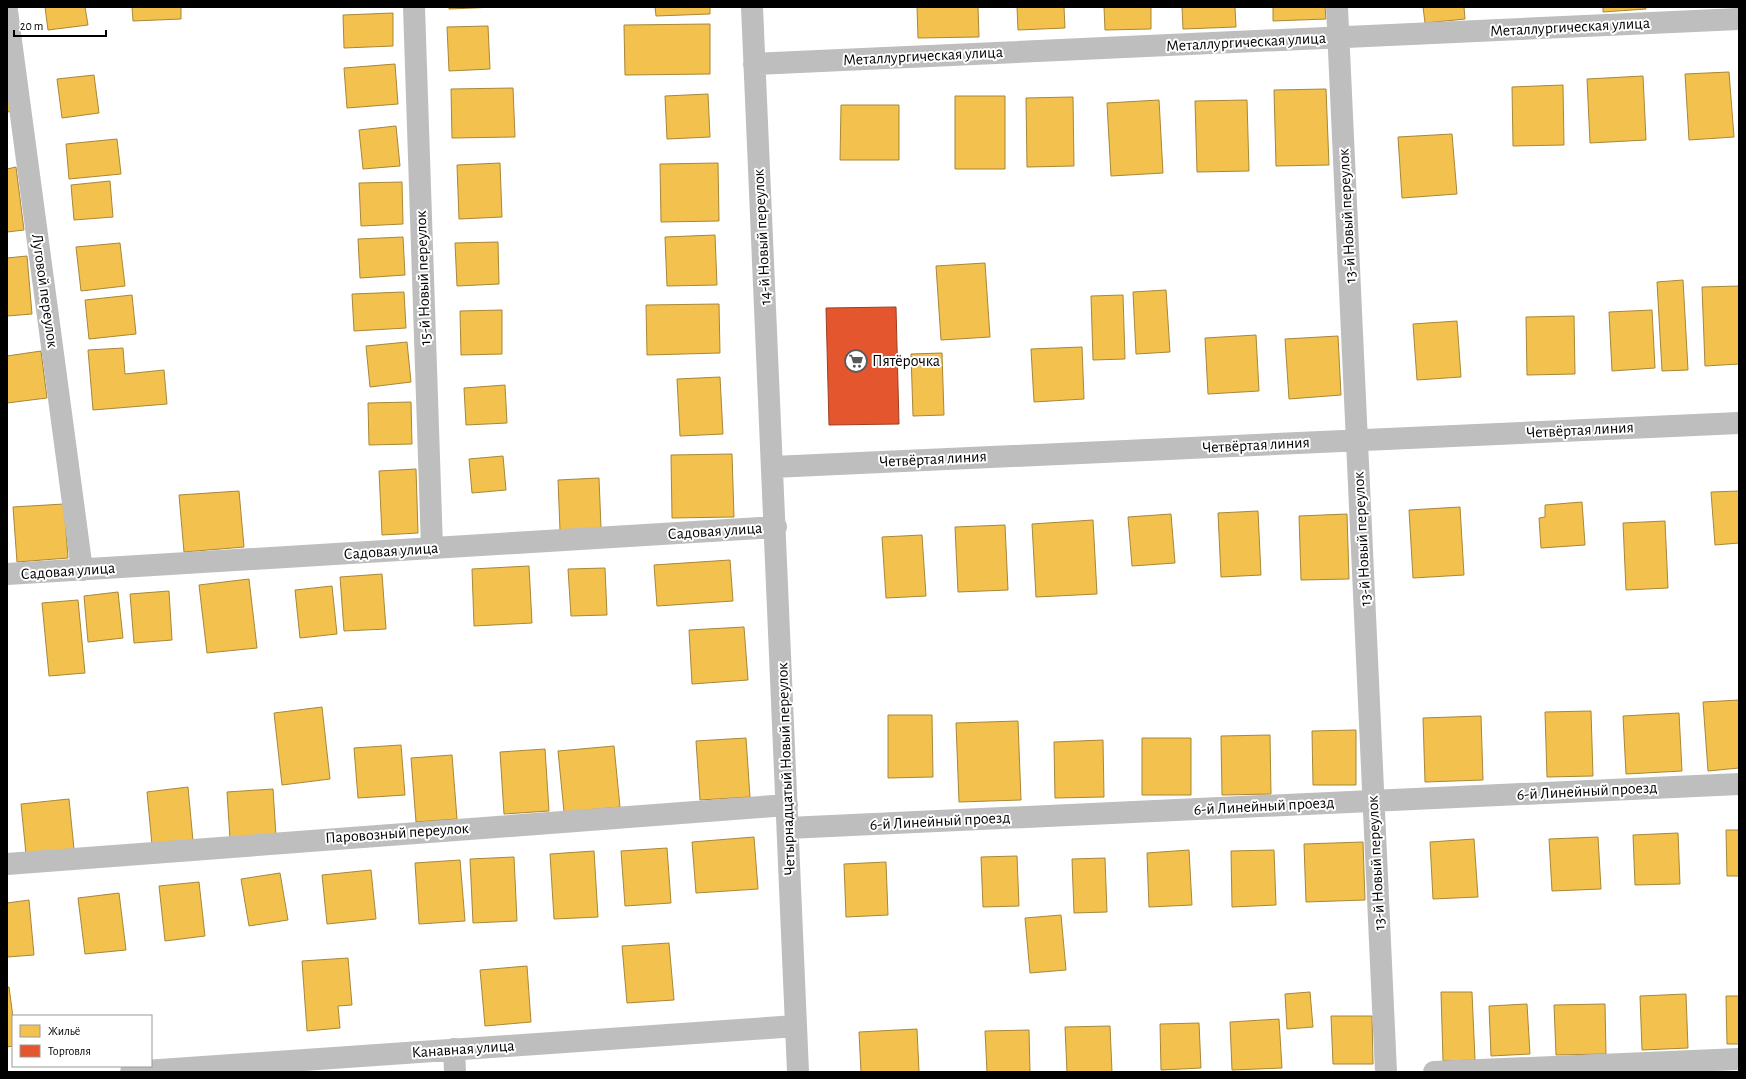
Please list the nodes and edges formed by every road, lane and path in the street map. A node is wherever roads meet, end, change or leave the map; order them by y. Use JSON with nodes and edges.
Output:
{"nodes":[{"id":1,"x":414,"y":7,"type":"edge"},
{"id":2,"x":752,"y":7,"type":"edge"},
{"id":3,"x":1337,"y":7,"type":"edge"},
{"id":4,"x":7,"y":11,"type":"edge"},
{"id":5,"x":1739,"y":19,"type":"edge"},
{"id":6,"x":1339,"y":37,"type":"junction"},
{"id":7,"x":754,"y":64,"type":"junction"},
{"id":8,"x":1739,"y":423,"type":"edge"},
{"id":9,"x":1357,"y":440,"type":"junction"},
{"id":10,"x":773,"y":467,"type":"junction"},
{"id":11,"x":776,"y":527,"type":"junction"},
{"id":12,"x":432,"y":548,"type":"junction"},
{"id":13,"x":82,"y":570,"type":"junction"},
{"id":14,"x":7,"y":574,"type":"edge"},
{"id":15,"x":1739,"y":784,"type":"edge"},
{"id":16,"x":1373,"y":801,"type":"junction"},
{"id":17,"x":787,"y":805,"type":"junction"},
{"id":18,"x":788,"y":828,"type":"junction"},
{"id":19,"x":7,"y":864,"type":"edge"},
{"id":20,"x":796,"y":1026,"type":"junction"},
{"id":21,"x":454,"y":1049,"type":"junction"},
{"id":22,"x":1739,"y":1059,"type":"edge"},
{"id":23,"x":131,"y":1072,"type":"edge"},
{"id":24,"x":455,"y":1072,"type":"edge"},
{"id":25,"x":798,"y":1072,"type":"edge"},
{"id":26,"x":1386,"y":1072,"type":"edge"},
{"id":27,"x":1434,"y":1072,"type":"edge"}],
"edges":[{"from":1,"to":12,"type":"street","name":"15-й Новый переулок"},
{"from":2,"to":7,"type":"street","name":"14-й Новый переулок"},
{"from":3,"to":6,"type":"street","name":"13-й Новый переулок"},
{"from":4,"to":13,"type":"street","name":"Луговой переулок"},
{"from":5,"to":6,"type":"street","name":"Металлургическая улица"},
{"from":6,"to":7,"type":"street","name":"Металлургическая улица"},
{"from":6,"to":9,"type":"street","name":"13-й Новый переулок"},
{"from":7,"to":10,"type":"street","name":"14-й Новый переулок"},
{"from":8,"to":9,"type":"street","name":"Четвёртая линия"},
{"from":9,"to":10,"type":"street","name":"Четвёртая линия"},
{"from":9,"to":16,"type":"street","name":"13-й Новый переулок"},
{"from":10,"to":11,"type":"street","name":"Четырнадцатый Новый переулок"},
{"from":11,"to":12,"type":"street","name":"Садовая улица"},
{"from":11,"to":17,"type":"street","name":"Четырнадцатый Новый переулок"},
{"from":12,"to":13,"type":"street","name":"Садовая улица"},
{"from":13,"to":14,"type":"street","name":"Садовая улица"},
{"from":15,"to":16,"type":"street","name":"6-й Линейный проезд"},
{"from":16,"to":18,"type":"street","name":"6-й Линейный проезд"},
{"from":16,"to":26,"type":"street","name":"13-й Новый переулок"},
{"from":17,"to":18,"type":"street","name":"Четырнадцатый Новый переулок"},
{"from":17,"to":19,"type":"street","name":"Паровозный переулок"},
{"from":18,"to":20,"type":"street","name":"Четырнадцатый Новый переулок"},
{"from":20,"to":21,"type":"street","name":"Канавная улица"},
{"from":20,"to":25,"type":"street","name":"Четырнадцатый Новый переулок"},
{"from":21,"to":23,"type":"street","name":"Канавная улица"},
{"from":21,"to":24,"type":"street"},
{"from":22,"to":27,"type":"street"}]}
